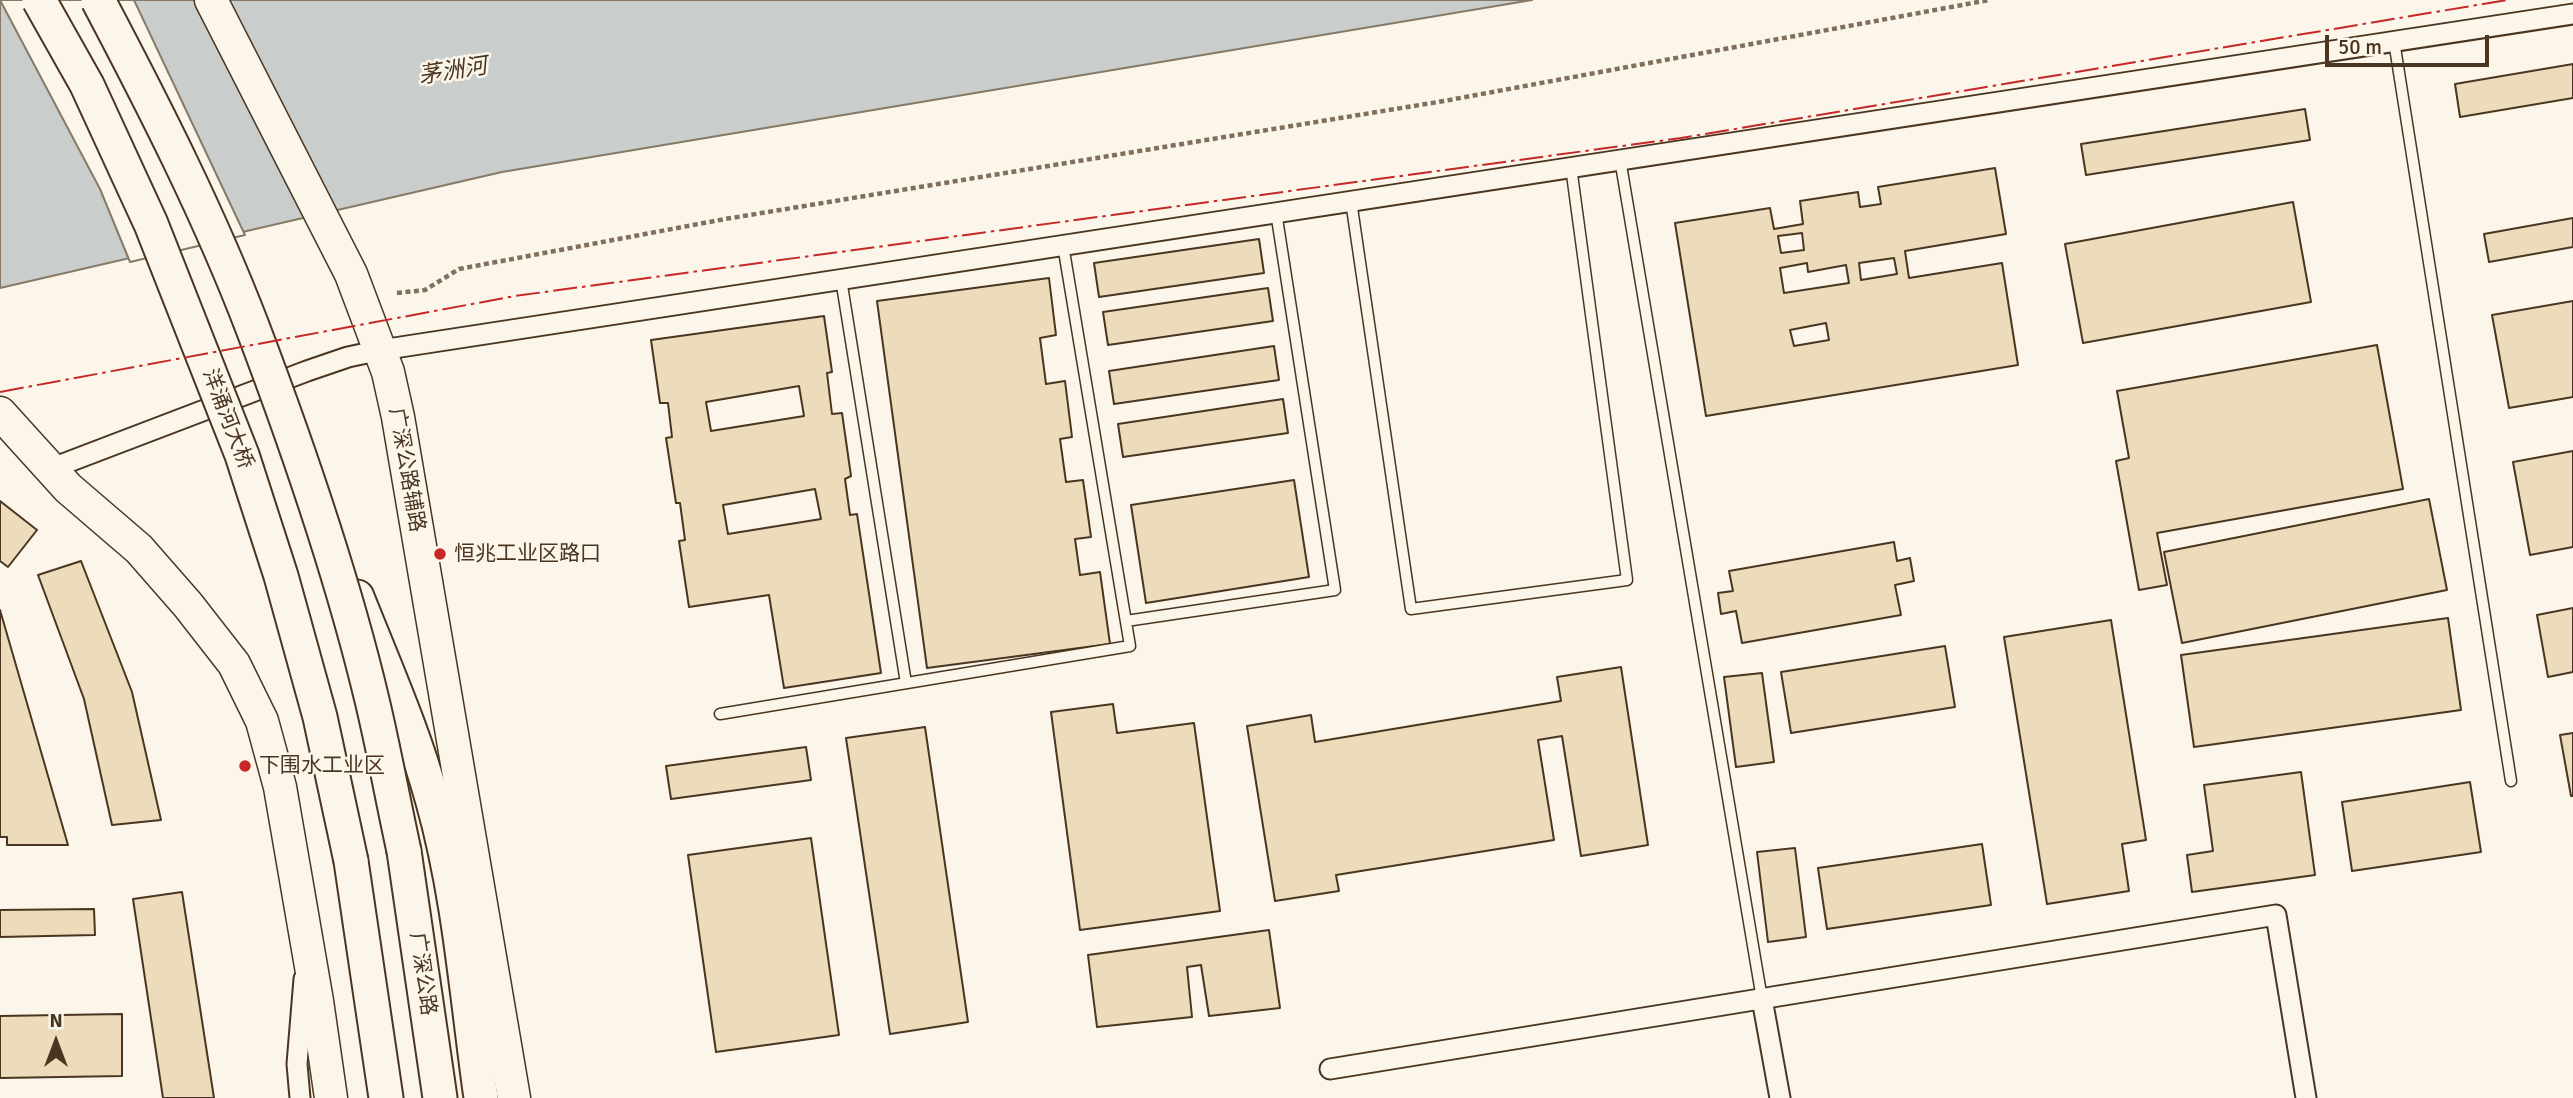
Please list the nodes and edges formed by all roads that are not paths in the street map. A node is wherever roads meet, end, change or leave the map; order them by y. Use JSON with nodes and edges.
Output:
{"nodes":[{"id":1,"x":39,"y":0,"type":"edge"},
{"id":2,"x":98,"y":0,"type":"edge"},
{"id":3,"x":211,"y":0,"type":"edge"},
{"id":4,"x":2573,"y":14,"type":"edge"},
{"id":5,"x":2394,"y":41,"type":"junction"},
{"id":6,"x":1620,"y":159,"type":"junction"},
{"id":7,"x":1571,"y":167,"type":"junction"},
{"id":8,"x":1351,"y":200,"type":"junction"},
{"id":9,"x":1276,"y":212,"type":"junction"},
{"id":10,"x":1063,"y":244,"type":"junction"},
{"id":11,"x":841,"y":278,"type":"junction"},
{"id":12,"x":381,"y":351,"type":"junction"},
{"id":13,"x":0,"y":416,"type":"edge"},
{"id":14,"x":50,"y":468,"type":"junction"},
{"id":15,"x":303,"y":469,"type":"junction"},
{"id":16,"x":1126,"y":621,"type":"junction"},
{"id":17,"x":906,"y":683,"type":"junction"},
{"id":18,"x":720,"y":714,"type":"dead end"},
{"id":19,"x":2511,"y":781,"type":"dead end"},
{"id":20,"x":307,"y":943,"type":"junction"},
{"id":21,"x":1762,"y":999,"type":"junction"},
{"id":22,"x":1330,"y":1069,"type":"dead end"},
{"id":23,"x":300,"y":1098,"type":"edge"},
{"id":24,"x":331,"y":1098,"type":"edge"},
{"id":25,"x":386,"y":1098,"type":"edge"},
{"id":26,"x":440,"y":1098,"type":"edge"},
{"id":27,"x":481,"y":1098,"type":"edge"},
{"id":28,"x":514,"y":1098,"type":"edge"},
{"id":29,"x":1780,"y":1098,"type":"edge"},
{"id":30,"x":2306,"y":1098,"type":"edge"}],
"edges":[{"from":1,"to":25,"type":"highway","name":"洋涌河大桥","bridge":true},
{"from":2,"to":15,"type":"highway","bridge":true},
{"from":3,"to":12,"type":"main road","name":"广深公路辅路"},
{"from":4,"to":5,"type":"street"},
{"from":5,"to":6,"type":"street"},
{"from":5,"to":19,"type":"lane"},
{"from":6,"to":7,"type":"street"},
{"from":6,"to":21,"type":"lane"},
{"from":7,"to":8,"type":"street"},
{"from":7,"to":8,"type":"lane"},
{"from":8,"to":9,"type":"street"},
{"from":9,"to":10,"type":"street"},
{"from":9,"to":16,"type":"lane"},
{"from":10,"to":11,"type":"street"},
{"from":10,"to":16,"type":"lane"},
{"from":11,"to":12,"type":"street"},
{"from":11,"to":17,"type":"lane"},
{"from":12,"to":14,"type":"street"},
{"from":12,"to":28,"type":"main road","name":"广深公路辅路"},
{"from":13,"to":14,"type":"main road"},
{"from":14,"to":20,"type":"main road"},
{"from":15,"to":26,"type":"highway","name":"广深公路","bridge":true},
{"from":15,"to":27,"type":"highway","bridge":true},
{"from":16,"to":17,"type":"lane"},
{"from":17,"to":18,"type":"lane"},
{"from":20,"to":23,"type":"street"},
{"from":20,"to":24,"type":"main road"},
{"from":21,"to":22,"type":"street"},
{"from":21,"to":29,"type":"street"},
{"from":21,"to":30,"type":"street"}]}
